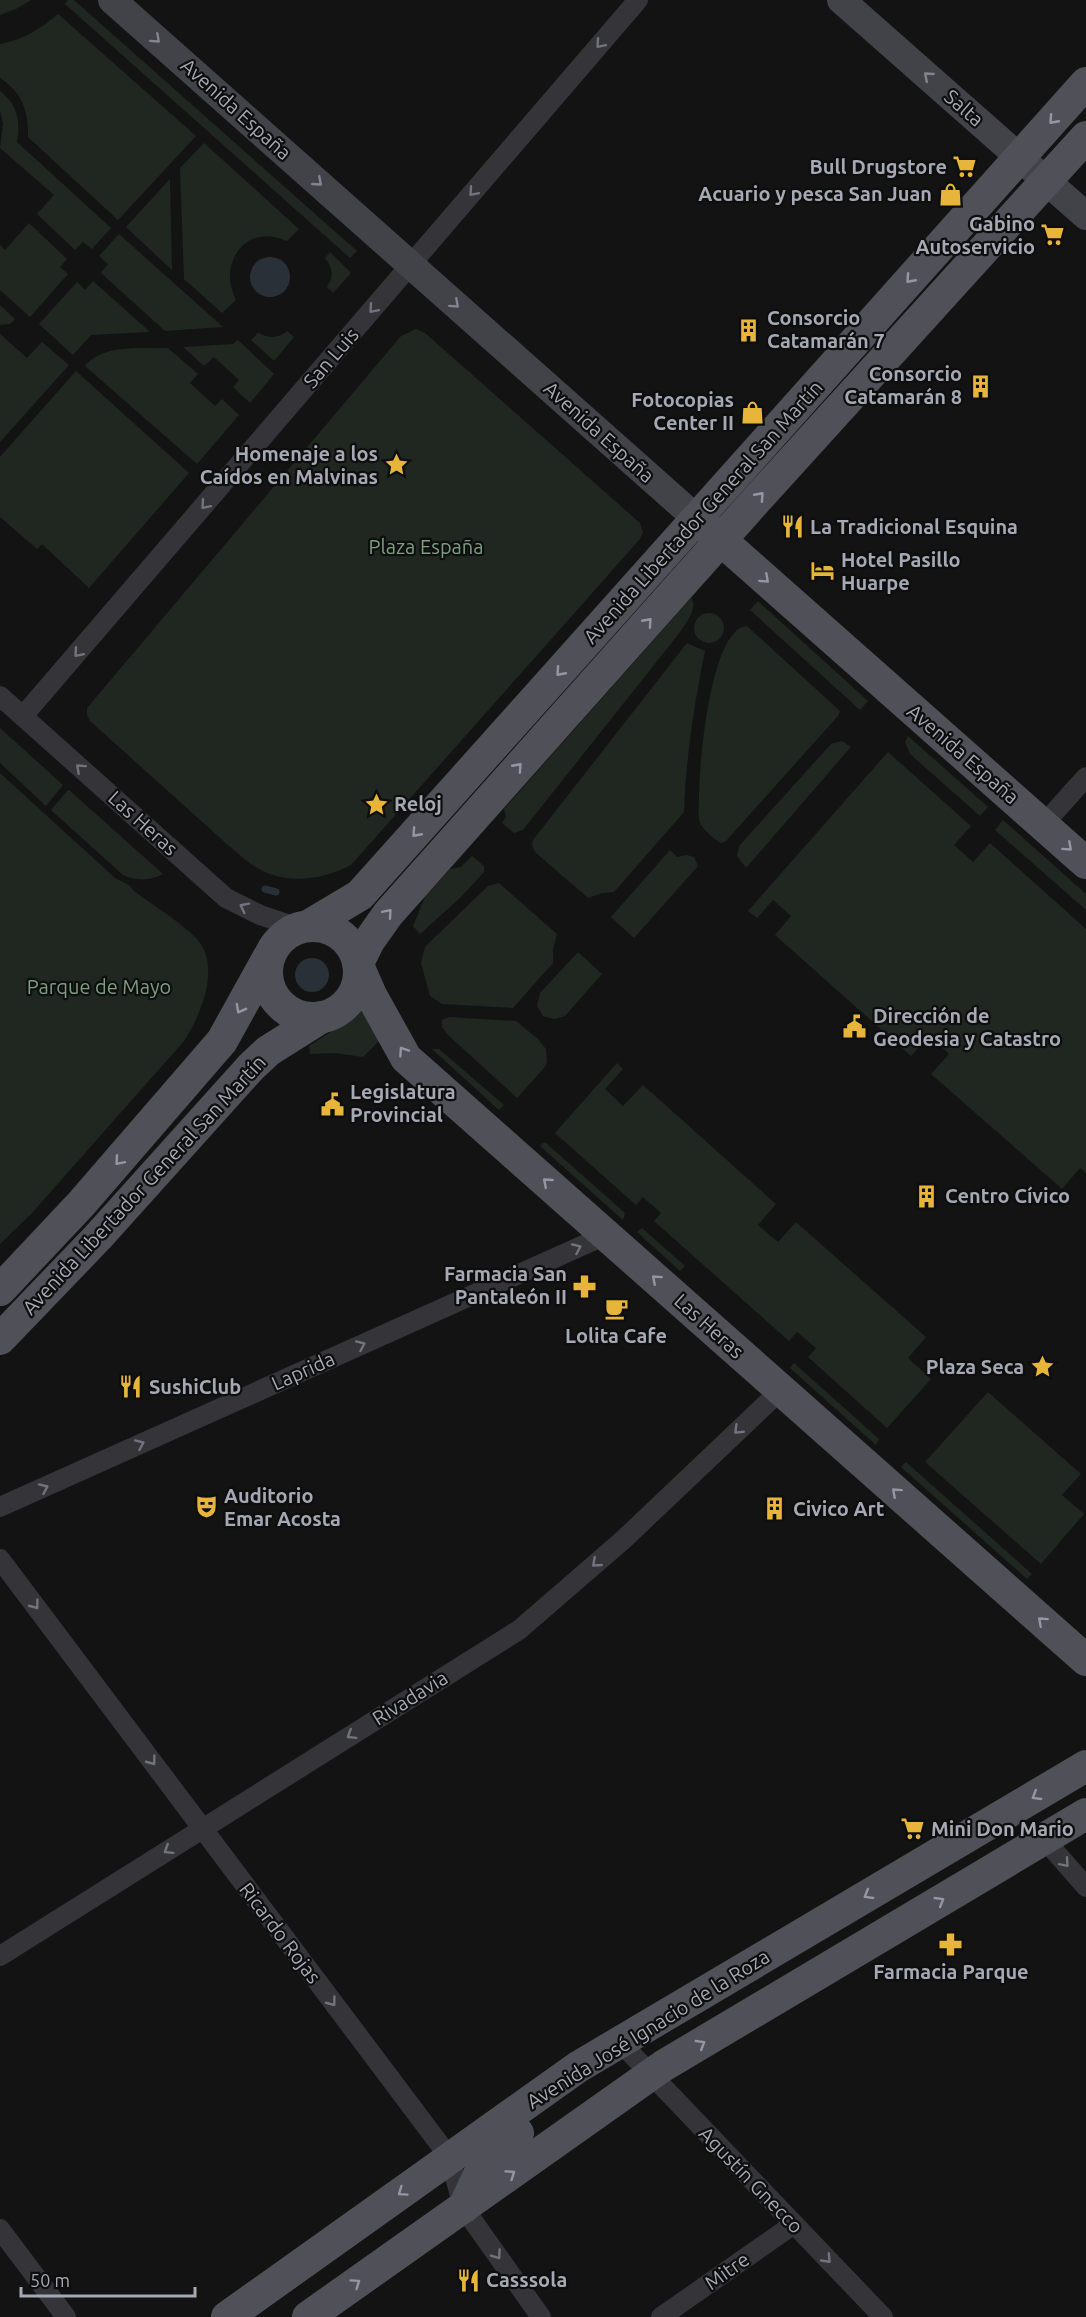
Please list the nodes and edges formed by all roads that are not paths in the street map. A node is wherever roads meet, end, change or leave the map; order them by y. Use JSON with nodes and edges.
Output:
{"nodes":[{"id":1,"x":112,"y":0,"type":"edge"},
{"id":2,"x":638,"y":0,"type":"edge"},
{"id":3,"x":841,"y":0,"type":"edge"},
{"id":4,"x":1086,"y":83,"type":"edge"},
{"id":5,"x":1086,"y":137,"type":"edge"},
{"id":6,"x":1019,"y":157,"type":"junction"},
{"id":7,"x":1046,"y":182,"type":"junction"},
{"id":8,"x":1086,"y":216,"type":"edge"},
{"id":9,"x":411,"y":265,"type":"junction"},
{"id":10,"x":697,"y":519,"type":"junction"},
{"id":11,"x":721,"y":540,"type":"junction"},
{"id":12,"x":0,"y":696,"type":"edge"},
{"id":13,"x":23,"y":716,"type":"junction"},
{"id":14,"x":1086,"y":777,"type":"edge"},
{"id":15,"x":1043,"y":825,"type":"junction"},
{"id":16,"x":1086,"y":863,"type":"edge"},
{"id":17,"x":303,"y":927,"type":"junction"},
{"id":18,"x":268,"y":958,"type":"junction"},
{"id":19,"x":359,"y":967,"type":"junction"},
{"id":20,"x":322,"y":1017,"type":"junction"},
{"id":21,"x":606,"y":1235,"type":"junction"},
{"id":22,"x":0,"y":1290,"type":"edge"},
{"id":23,"x":0,"y":1339,"type":"edge"},
{"id":24,"x":781,"y":1390,"type":"junction"},
{"id":25,"x":0,"y":1507,"type":"edge"},
{"id":26,"x":0,"y":1558,"type":"edge"},
{"id":27,"x":1086,"y":1660,"type":"edge"},
{"id":28,"x":1086,"y":1766,"type":"edge"},
{"id":29,"x":1086,"y":1814,"type":"edge"},
{"id":30,"x":203,"y":1829,"type":"junction"},
{"id":31,"x":1044,"y":1839,"type":"junction"},
{"id":32,"x":1086,"y":1887,"type":"edge"},
{"id":33,"x":0,"y":1956,"type":"edge"},
{"id":34,"x":620,"y":2042,"type":"junction"},
{"id":35,"x":578,"y":2067,"type":"junction"},
{"id":36,"x":651,"y":2075,"type":"junction"},
{"id":37,"x":450,"y":2158,"type":"junction"},
{"id":38,"x":464,"y":2207,"type":"junction"},
{"id":39,"x":794,"y":2224,"type":"junction"},
{"id":40,"x":0,"y":2229,"type":"edge"},
{"id":41,"x":66,"y":2317,"type":"edge"},
{"id":42,"x":227,"y":2317,"type":"edge"},
{"id":43,"x":308,"y":2317,"type":"edge"},
{"id":44,"x":541,"y":2317,"type":"edge"},
{"id":45,"x":661,"y":2317,"type":"edge"},
{"id":46,"x":883,"y":2317,"type":"edge"}],
"edges":[{"from":1,"to":9,"type":"main road","name":"Avenida España","one_way":true},
{"from":2,"to":9,"type":"street","name":"San Luis","one_way":true},
{"from":6,"to":3,"type":"main road","name":"Salta","one_way":true},
{"from":4,"to":6,"type":"main road","name":"Avenida Libertador General San Martín","one_way":true},
{"from":5,"to":7,"type":"main road","name":"Avenida Libertador General San Martín"},
{"from":6,"to":7,"type":"main road","name":"Salta"},
{"from":6,"to":10,"type":"main road","name":"Avenida Libertador General San Martín","one_way":true},
{"from":7,"to":8,"type":"main road","name":"Salta"},
{"from":11,"to":7,"type":"main road","name":"Avenida Libertador General San Martín","one_way":true},
{"from":9,"to":10,"type":"main road","name":"Avenida España","one_way":true},
{"from":9,"to":13,"type":"street","name":"San Luis","one_way":true},
{"from":10,"to":11,"type":"main road","name":"Avenida España"},
{"from":10,"to":17,"type":"main road","name":"Avenida Libertador General San Martín","one_way":true},
{"from":11,"to":15,"type":"main road","name":"Avenida España","one_way":true},
{"from":19,"to":11,"type":"main road","name":"Avenida Libertador General San Martín","one_way":true},
{"from":12,"to":13,"type":"street","name":"Las Heras"},
{"from":17,"to":13,"type":"street","name":"Las Heras","one_way":true},
{"from":14,"to":15,"type":"street"},
{"from":15,"to":16,"type":"main road","name":"Avenida España","one_way":true},
{"from":17,"to":18,"type":"main road"},
{"from":17,"to":19,"type":"main road"},
{"from":18,"to":20,"type":"main road"},
{"from":18,"to":22,"type":"main road","name":"Avenida Libertador General San Martín","one_way":true},
{"from":19,"to":20,"type":"main road"},
{"from":21,"to":19,"type":"main road","name":"Las Heras","one_way":true},
{"from":20,"to":23,"type":"main road","name":"Avenida Libertador General San Martín"},
{"from":24,"to":21,"type":"main road","name":"Las Heras","one_way":true},
{"from":25,"to":21,"type":"street","name":"Laprida","one_way":true},
{"from":27,"to":24,"type":"main road","name":"Las Heras","one_way":true},
{"from":24,"to":30,"type":"street","name":"Rivadavia","one_way":true},
{"from":26,"to":30,"type":"street","name":"Ricardo Rojas","one_way":true},
{"from":28,"to":34,"type":"main road","name":"Avenida José Ignacio de la Roza","one_way":true},
{"from":29,"to":31,"type":"main road","name":"Avenida José Ignacio de la Roza"},
{"from":30,"to":33,"type":"street","name":"Rivadavia","one_way":true},
{"from":30,"to":37,"type":"street","name":"Ricardo Rojas","one_way":true},
{"from":31,"to":32,"type":"street","one_way":true},
{"from":36,"to":31,"type":"main road","name":"Avenida José Ignacio de la Roza","one_way":true},
{"from":34,"to":35,"type":"main road","name":"Avenida José Ignacio de la Roza"},
{"from":34,"to":36,"type":"street","name":"Agustín Gnecco"},
{"from":35,"to":37,"type":"main road","name":"Avenida José Ignacio de la Roza"},
{"from":35,"to":38,"type":"main road"},
{"from":38,"to":36,"type":"main road","name":"Avenida José Ignacio de la Roza","one_way":true},
{"from":36,"to":39,"type":"street","name":"Agustín Gnecco"},
{"from":37,"to":38,"type":"street","name":"Ricardo Rojas"},
{"from":37,"to":42,"type":"main road","name":"Avenida José Ignacio de la Roza","one_way":true},
{"from":43,"to":38,"type":"main road","name":"Avenida José Ignacio de la Roza","one_way":true},
{"from":38,"to":44,"type":"street","name":"Ricardo Rojas","one_way":true},
{"from":39,"to":45,"type":"street","name":"Mitre"},
{"from":39,"to":46,"type":"street","name":"Agustín Gnecco","one_way":true},
{"from":40,"to":41,"type":"street"}]}
